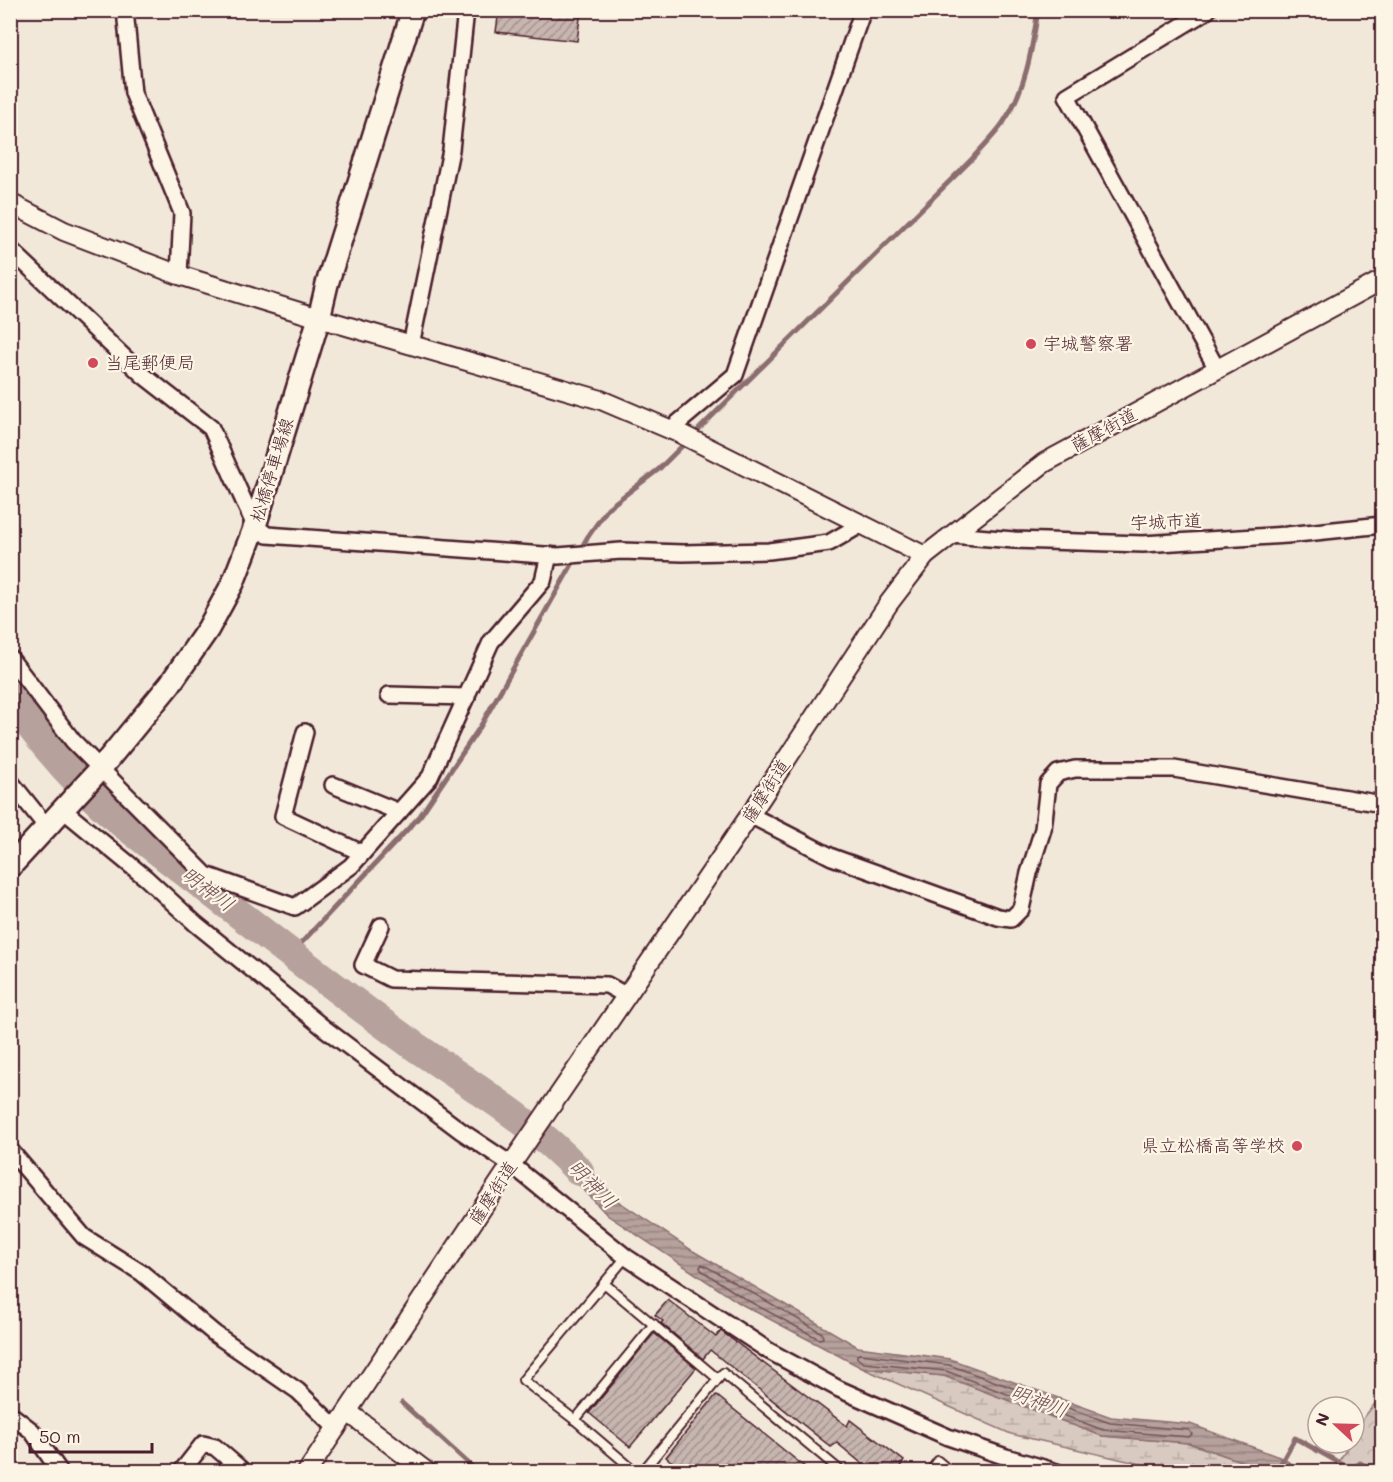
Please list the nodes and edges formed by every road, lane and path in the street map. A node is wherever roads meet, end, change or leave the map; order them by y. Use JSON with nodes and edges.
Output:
{"nodes":[{"id":1,"x":125,"y":10,"type":"edge"},
{"id":2,"x":413,"y":10,"type":"edge"},
{"id":3,"x":466,"y":10,"type":"edge"},
{"id":4,"x":863,"y":10,"type":"edge"},
{"id":5,"x":1208,"y":10,"type":"edge"},
{"id":6,"x":10,"y":203,"type":"edge"},
{"id":7,"x":10,"y":249,"type":"edge"},
{"id":8,"x":179,"y":275,"type":"junction"},
{"id":9,"x":1383,"y":280,"type":"edge"},
{"id":10,"x":319,"y":318,"type":"junction"},
{"id":11,"x":411,"y":345,"type":"junction"},
{"id":12,"x":1217,"y":369,"type":"junction"},
{"id":13,"x":676,"y":432,"type":"junction"},
{"id":14,"x":862,"y":524,"type":"junction"},
{"id":15,"x":1383,"y":525,"type":"edge"},
{"id":16,"x":255,"y":526,"type":"junction"},
{"id":17,"x":951,"y":535,"type":"junction"},
{"id":18,"x":554,"y":556,"type":"junction"},
{"id":19,"x":925,"y":556,"type":"junction"},
{"id":20,"x":10,"y":658,"type":"edge"},
{"id":21,"x":389,"y":695,"type":"dead end"},
{"id":22,"x":467,"y":697,"type":"junction"},
{"id":23,"x":305,"y":732,"type":"dead end"},
{"id":24,"x":97,"y":772,"type":"junction"},
{"id":25,"x":10,"y":781,"type":"edge"},
{"id":26,"x":333,"y":785,"type":"dead end"},
{"id":27,"x":67,"y":804,"type":"junction"},
{"id":28,"x":1383,"y":804,"type":"edge"},
{"id":29,"x":399,"y":812,"type":"junction"},
{"id":30,"x":750,"y":815,"type":"junction"},
{"id":31,"x":46,"y":826,"type":"junction"},
{"id":32,"x":362,"y":853,"type":"junction"},
{"id":33,"x":10,"y":867,"type":"edge"},
{"id":34,"x":381,"y":926,"type":"dead end"},
{"id":35,"x":627,"y":996,"type":"junction"},
{"id":36,"x":10,"y":1150,"type":"edge"},
{"id":37,"x":514,"y":1162,"type":"junction"},
{"id":38,"x":626,"y":1257,"type":"junction"},
{"id":39,"x":604,"y":1283,"type":"junction"},
{"id":40,"x":654,"y":1324,"type":"junction"},
{"id":41,"x":718,"y":1379,"type":"junction"},
{"id":42,"x":348,"y":1412,"type":"junction"},
{"id":43,"x":10,"y":1414,"type":"edge"},
{"id":44,"x":575,"y":1420,"type":"junction"},
{"id":45,"x":337,"y":1429,"type":"junction"},
{"id":46,"x":1046,"y":1470,"type":"edge"},
{"id":47,"x":60,"y":1472,"type":"edge"},
{"id":48,"x":181,"y":1472,"type":"edge"},
{"id":49,"x":244,"y":1472,"type":"edge"},
{"id":50,"x":307,"y":1472,"type":"edge"},
{"id":51,"x":427,"y":1472,"type":"edge"},
{"id":52,"x":636,"y":1472,"type":"edge"},
{"id":53,"x":642,"y":1472,"type":"edge"},
{"id":54,"x":842,"y":1472,"type":"edge"},
{"id":55,"x":930,"y":1472,"type":"edge"},
{"id":56,"x":951,"y":1472,"type":"edge"}],
"edges":[{"from":1,"to":8,"type":"street"},
{"from":2,"to":10,"type":"main road","name":"松橋停車場線"},
{"from":3,"to":11,"type":"street"},
{"from":4,"to":13,"type":"street"},
{"from":5,"to":12,"type":"street"},
{"from":6,"to":8,"type":"street"},
{"from":7,"to":16,"type":"street"},
{"from":8,"to":10,"type":"street"},
{"from":9,"to":12,"type":"street","name":"薩摩街道"},
{"from":10,"to":11,"type":"street"},
{"from":10,"to":16,"type":"main road","name":"松橋停車場線"},
{"from":11,"to":13,"type":"street"},
{"from":12,"to":17,"type":"street","name":"薩摩街道"},
{"from":13,"to":14,"type":"street"},
{"from":14,"to":18,"type":"street"},
{"from":14,"to":19,"type":"street"},
{"from":15,"to":17,"type":"street","name":"宇城市道"},
{"from":16,"to":18,"type":"street"},
{"from":16,"to":24,"type":"main road","name":"松橋停車場線"},
{"from":17,"to":19,"type":"street","name":"薩摩街道"},
{"from":18,"to":22,"type":"street"},
{"from":19,"to":30,"type":"street","name":"薩摩街道"},
{"from":20,"to":24,"type":"street"},
{"from":21,"to":22,"type":"street"},
{"from":22,"to":29,"type":"street"},
{"from":23,"to":32,"type":"street"},
{"from":24,"to":27,"type":"main road","name":"松橋停車場線"},
{"from":24,"to":32,"type":"street"},
{"from":25,"to":31,"type":"street"},
{"from":26,"to":29,"type":"street"},
{"from":27,"to":31,"type":"main road","name":"松橋停車場線"},
{"from":27,"to":37,"type":"street"},
{"from":28,"to":30,"type":"street"},
{"from":29,"to":32,"type":"street"},
{"from":30,"to":35,"type":"street","name":"薩摩街道"},
{"from":31,"to":33,"type":"main road","name":"松橋停車場線"},
{"from":34,"to":35,"type":"street"},
{"from":35,"to":37,"type":"street","name":"薩摩街道"},
{"from":36,"to":45,"type":"street"},
{"from":37,"to":38,"type":"street"},
{"from":37,"to":42,"type":"street","name":"薩摩街道"},
{"from":38,"to":39,"type":"lane"},
{"from":38,"to":46,"type":"street"},
{"from":39,"to":40,"type":"lane"},
{"from":39,"to":44,"type":"lane"},
{"from":40,"to":41,"type":"lane"},
{"from":40,"to":44,"type":"lane"},
{"from":41,"to":53,"type":"lane"},
{"from":41,"to":54,"type":"lane"},
{"from":42,"to":45,"type":"street","name":"薩摩街道"},
{"from":42,"to":51,"type":"street"},
{"from":43,"to":47,"type":"street"},
{"from":44,"to":52,"type":"lane"},
{"from":45,"to":50,"type":"street","name":"薩摩街道"},
{"from":48,"to":49,"type":"street"},
{"from":55,"to":56,"type":"lane"}]}
